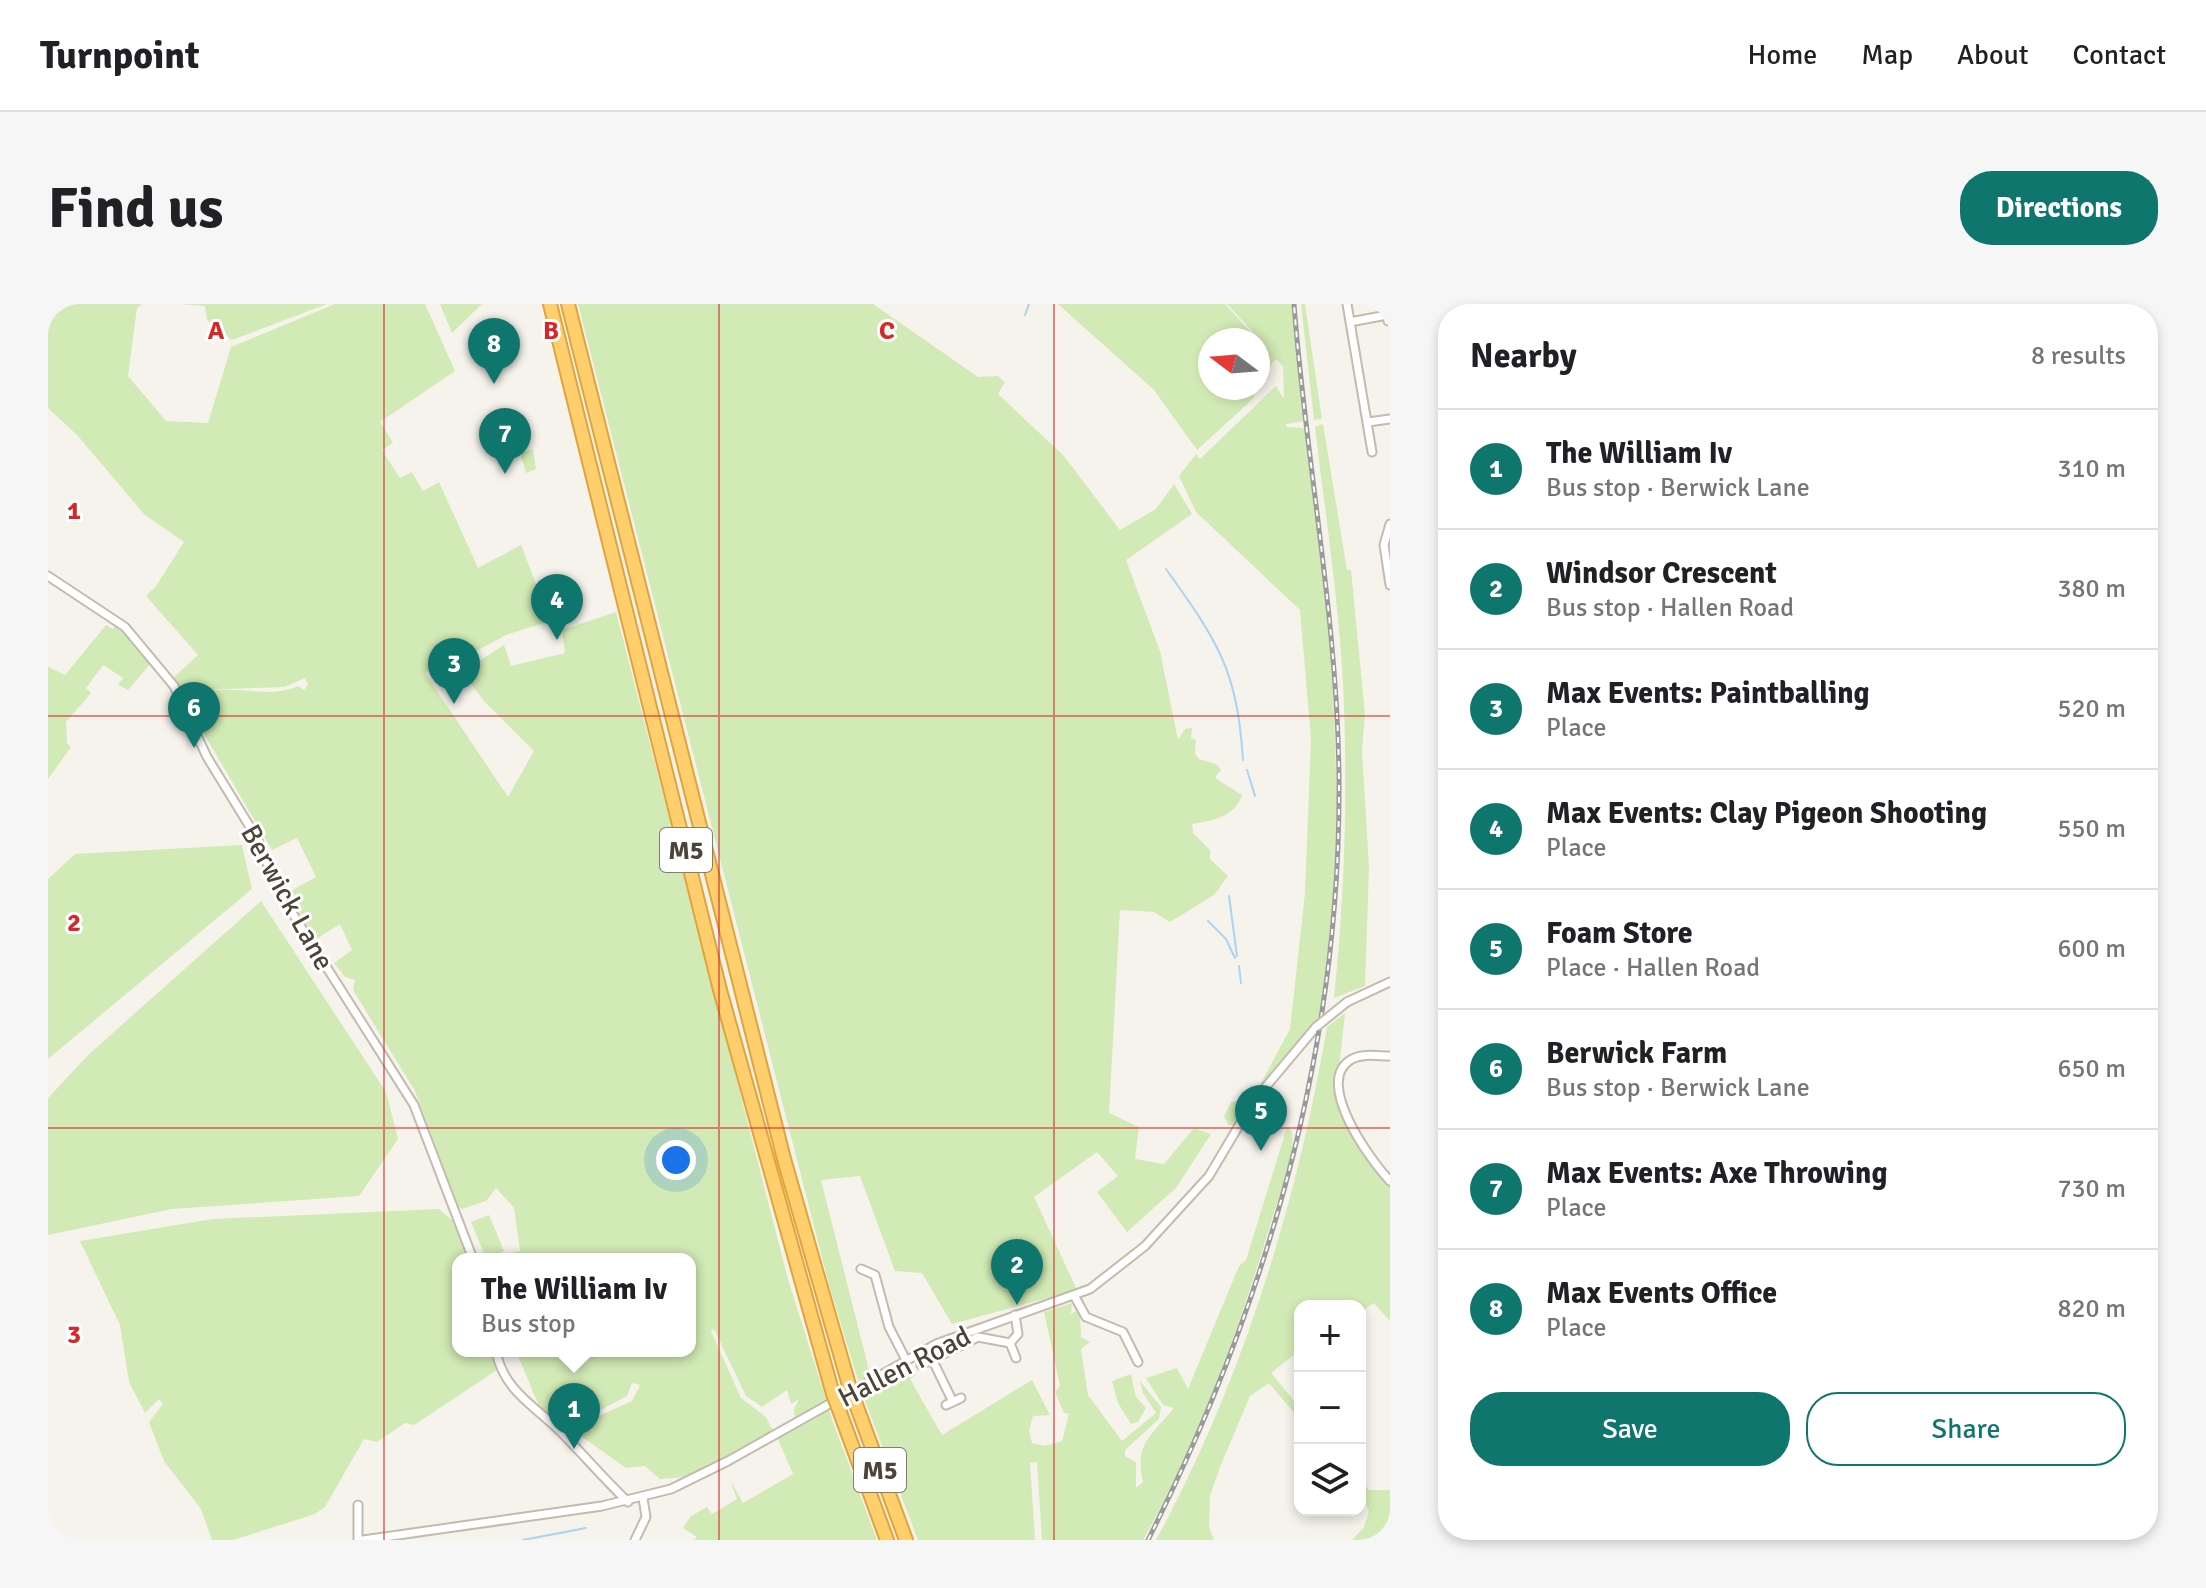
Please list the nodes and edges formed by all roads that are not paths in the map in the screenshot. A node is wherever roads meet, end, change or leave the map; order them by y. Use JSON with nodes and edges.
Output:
{"nodes":[{"id":1,"x":550,"y":304,"type":"edge"},
{"id":2,"x":568,"y":304,"type":"edge"},
{"id":3,"x":1347,"y":304,"type":"edge"},
{"id":4,"x":1387,"y":315,"type":"dead end"},
{"id":5,"x":1350,"y":322,"type":"junction"},
{"id":6,"x":1390,"y":419,"type":"edge"},
{"id":7,"x":1368,"y":422,"type":"junction"},
{"id":8,"x":1372,"y":455,"type":"dead end"},
{"id":9,"x":1390,"y":524,"type":"edge"},
{"id":10,"x":48,"y":576,"type":"edge"},
{"id":11,"x":1390,"y":585,"type":"edge"},
{"id":12,"x":1390,"y":982,"type":"edge"},
{"id":13,"x":1390,"y":1056,"type":"edge"},
{"id":14,"x":1390,"y":1181,"type":"edge"},
{"id":15,"x":471,"y":1253,"type":"edge"},
{"id":16,"x":861,"y":1269,"type":"dead end"},
{"id":17,"x":1075,"y":1297,"type":"junction"},
{"id":18,"x":1015,"y":1315,"type":"junction"},
{"id":19,"x":1010,"y":1343,"type":"junction"},
{"id":20,"x":497,"y":1357,"type":"edge"},
{"id":21,"x":932,"y":1359,"type":"junction"},
{"id":22,"x":906,"y":1360,"type":"junction"},
{"id":23,"x":1017,"y":1360,"type":"dead end"},
{"id":24,"x":1138,"y":1362,"type":"dead end"},
{"id":25,"x":921,"y":1365,"type":"dead end"},
{"id":26,"x":953,"y":1402,"type":"dead end"},
{"id":27,"x":643,"y":1498,"type":"junction"},
{"id":28,"x":628,"y":1502,"type":"junction"},
{"id":29,"x":358,"y":1505,"type":"dead end"},
{"id":30,"x":360,"y":1540,"type":"edge"},
{"id":31,"x":635,"y":1540,"type":"edge"},
{"id":32,"x":887,"y":1540,"type":"edge"},
{"id":33,"x":906,"y":1540,"type":"edge"}],
"edges":[{"from":1,"to":32,"type":"highway","number":"M5"},
{"from":2,"to":33,"type":"highway","number":"M5","bridge":true},
{"from":3,"to":5,"type":"street"},
{"from":4,"to":5,"type":"street"},
{"from":5,"to":7,"type":"street"},
{"from":6,"to":7,"type":"street"},
{"from":7,"to":8,"type":"street"},
{"from":9,"to":11,"type":"street"},
{"from":10,"to":15,"type":"street","name":"Berwick Lane"},
{"from":12,"to":17,"type":"street","name":"Hallen Road","bridge":true},
{"from":13,"to":14,"type":"street"},
{"from":16,"to":22,"type":"street"},
{"from":17,"to":18,"type":"street","name":"Hallen Road"},
{"from":17,"to":24,"type":"street"},
{"from":18,"to":19,"type":"street"},
{"from":18,"to":22,"type":"street","name":"Hallen Road"},
{"from":19,"to":21,"type":"street"},
{"from":19,"to":23,"type":"street"},
{"from":20,"to":28,"type":"street"},
{"from":21,"to":25,"type":"street"},
{"from":21,"to":26,"type":"street"},
{"from":22,"to":27,"type":"street","name":"Hallen Road"},
{"from":27,"to":28,"type":"street","name":"Hallen Road"},
{"from":27,"to":31,"type":"street"},
{"from":28,"to":30,"type":"street","name":"Hallen Road"},
{"from":29,"to":30,"type":"street"}]}
